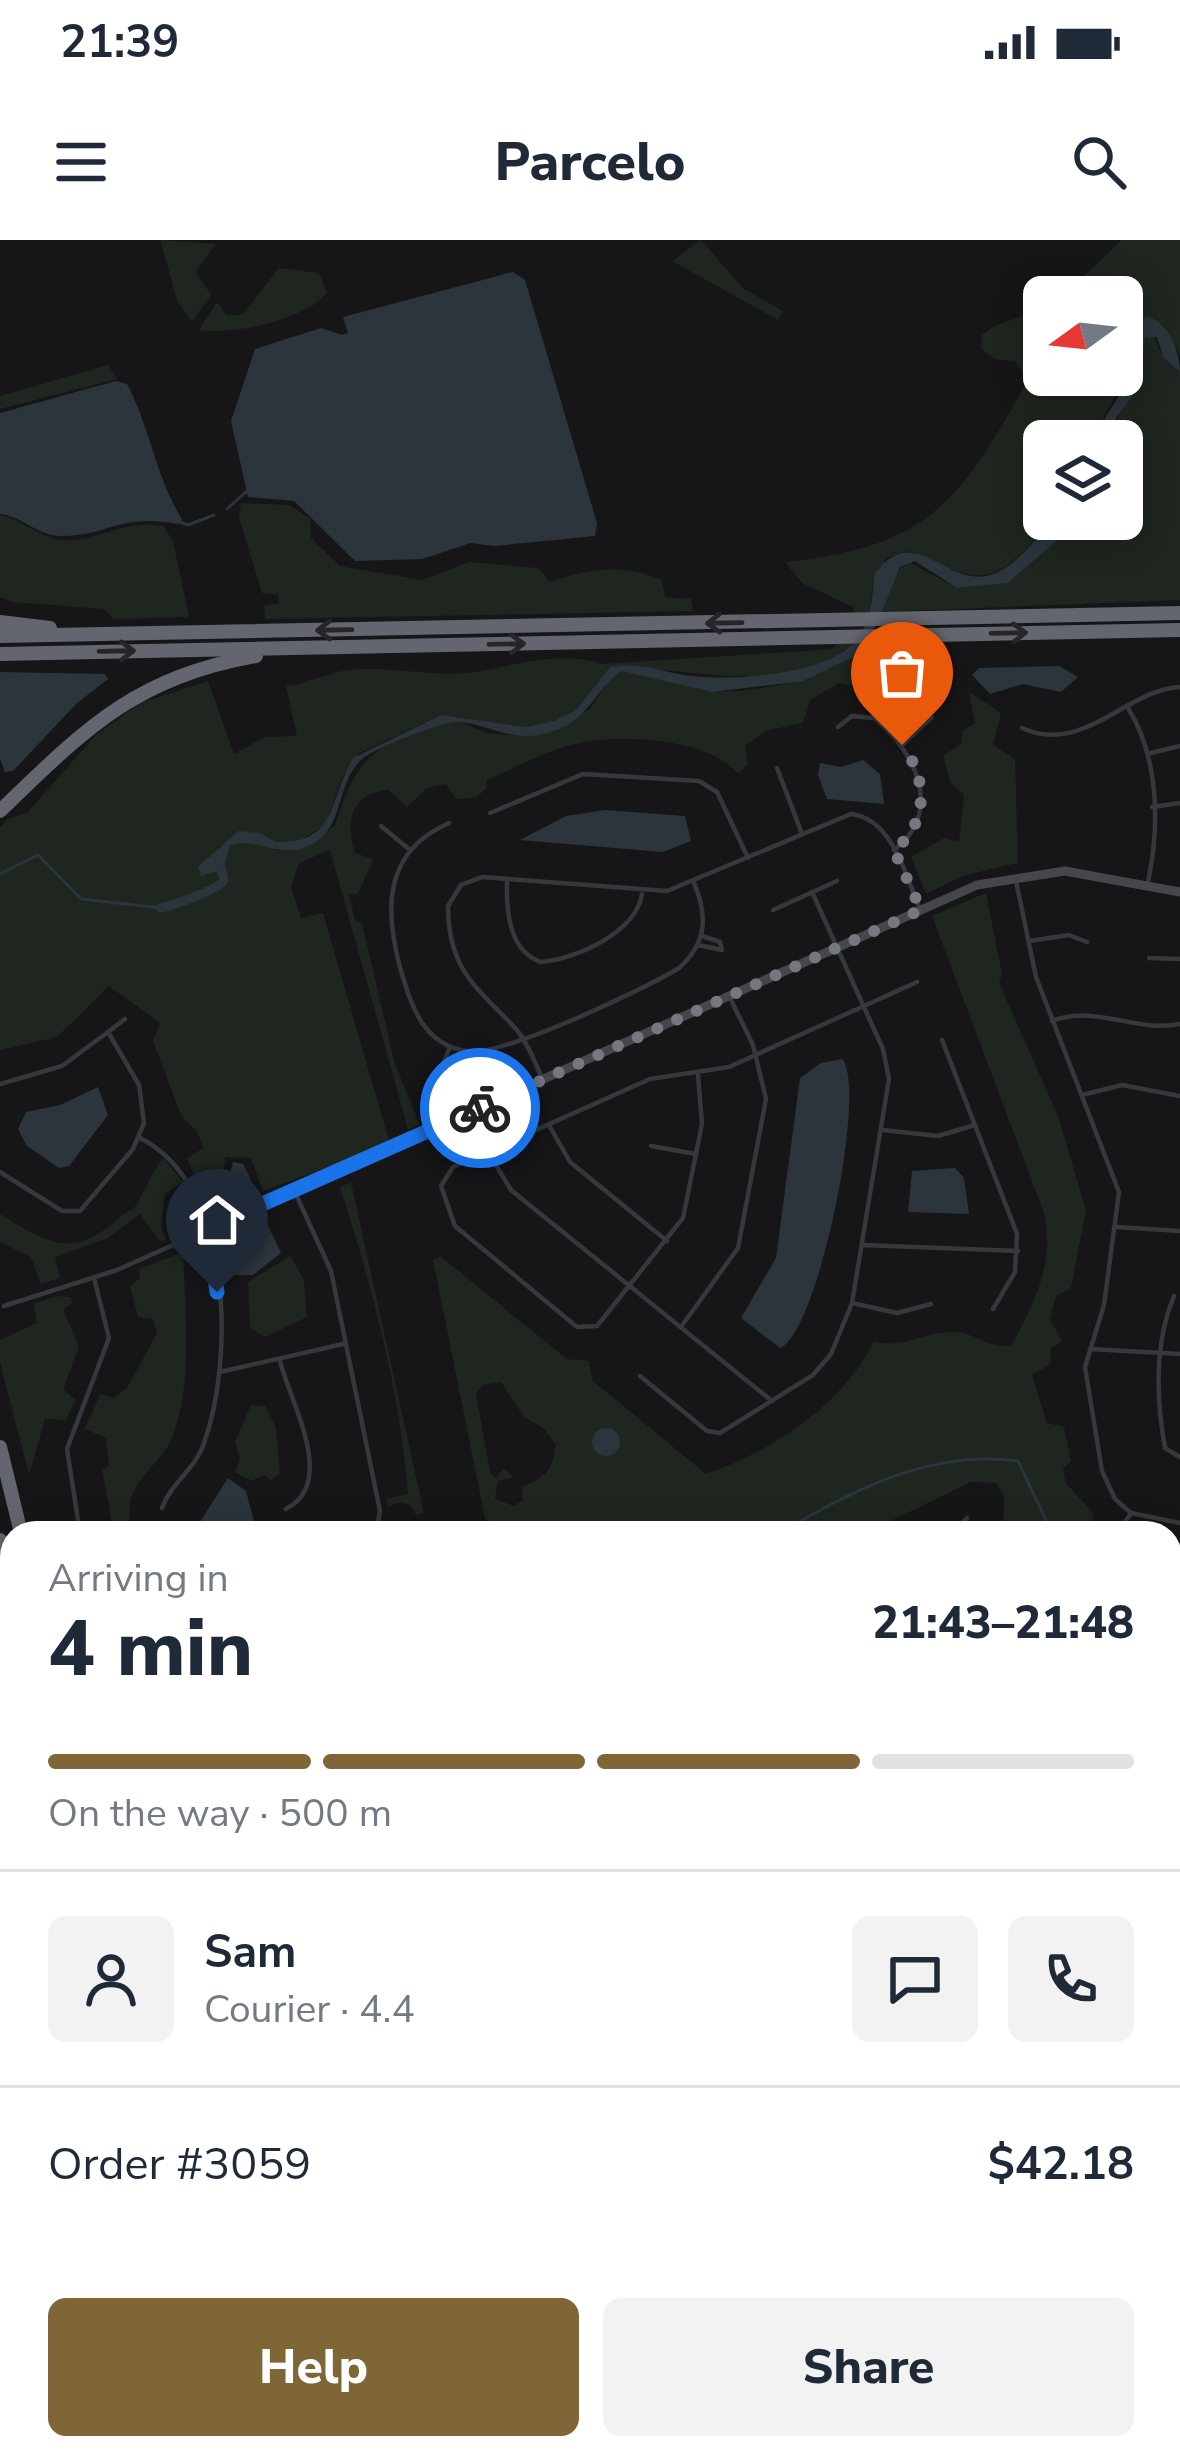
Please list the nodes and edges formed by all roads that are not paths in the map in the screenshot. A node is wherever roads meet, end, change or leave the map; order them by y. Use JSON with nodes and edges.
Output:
{"nodes":[{"id":1,"x":1180,"y":613,"type":"edge"},
{"id":2,"x":0,"y":622,"type":"edge"},
{"id":3,"x":1180,"y":630,"type":"edge"},
{"id":4,"x":210,"y":633,"type":"junction"},
{"id":5,"x":0,"y":636,"type":"edge"},
{"id":6,"x":298,"y":648,"type":"junction"},
{"id":7,"x":0,"y":654,"type":"edge"},
{"id":8,"x":1180,"y":687,"type":"edge"},
{"id":9,"x":1128,"y":708,"type":"junction"},
{"id":10,"x":932,"y":717,"type":"dead end"},
{"id":11,"x":838,"y":727,"type":"dead end"},
{"id":12,"x":1022,"y":728,"type":"dead end"},
{"id":13,"x":902,"y":745,"type":"junction"},
{"id":14,"x":1180,"y":746,"type":"edge"},
{"id":15,"x":1150,"y":753,"type":"junction"},
{"id":16,"x":777,"y":768,"type":"dead end"},
{"id":17,"x":19,"y":793,"type":"junction"},
{"id":18,"x":0,"y":802,"type":"edge"},
{"id":19,"x":1180,"y":803,"type":"edge"},
{"id":20,"x":1152,"y":807,"type":"junction"},
{"id":21,"x":0,"y":811,"type":"edge"},
{"id":22,"x":490,"y":813,"type":"dead end"},
{"id":23,"x":449,"y":823,"type":"dead end"},
{"id":24,"x":382,"y":826,"type":"dead end"},
{"id":25,"x":802,"y":834,"type":"junction"},
{"id":26,"x":410,"y":850,"type":"junction"},
{"id":27,"x":894,"y":850,"type":"junction"},
{"id":28,"x":748,"y":858,"type":"junction"},
{"id":29,"x":1015,"y":875,"type":"junction"},
{"id":30,"x":507,"y":879,"type":"junction"},
{"id":31,"x":837,"y":881,"type":"dead end"},
{"id":32,"x":694,"y":883,"type":"junction"},
{"id":33,"x":1147,"y":884,"type":"junction"},
{"id":34,"x":642,"y":892,"type":"junction"},
{"id":35,"x":812,"y":892,"type":"junction"},
{"id":36,"x":1180,"y":892,"type":"edge"},
{"id":37,"x":773,"y":910,"type":"dead end"},
{"id":38,"x":921,"y":910,"type":"junction"},
{"id":39,"x":702,"y":936,"type":"junction"},
{"id":40,"x":1027,"y":941,"type":"junction"},
{"id":41,"x":1087,"y":942,"type":"dead end"},
{"id":42,"x":698,"y":945,"type":"junction"},
{"id":43,"x":837,"y":947,"type":"junction"},
{"id":44,"x":1149,"y":958,"type":"dead end"},
{"id":45,"x":1180,"y":959,"type":"edge"},
{"id":46,"x":917,"y":982,"type":"dead end"},
{"id":47,"x":729,"y":996,"type":"junction"},
{"id":48,"x":863,"y":1006,"type":"junction"},
{"id":49,"x":125,"y":1019,"type":"dead end"},
{"id":50,"x":1052,"y":1021,"type":"junction"},
{"id":51,"x":1180,"y":1024,"type":"edge"},
{"id":52,"x":108,"y":1033,"type":"junction"},
{"id":53,"x":524,"y":1039,"type":"junction"},
{"id":54,"x":942,"y":1040,"type":"dead end"},
{"id":55,"x":450,"y":1047,"type":"junction"},
{"id":56,"x":754,"y":1056,"type":"junction"},
{"id":57,"x":439,"y":1074,"type":"dead end"},
{"id":58,"x":698,"y":1075,"type":"junction"},
{"id":59,"x":543,"y":1080,"type":"junction"},
{"id":60,"x":0,"y":1084,"type":"edge"},
{"id":61,"x":1082,"y":1095,"type":"junction"},
{"id":62,"x":1180,"y":1096,"type":"edge"},
{"id":63,"x":549,"y":1124,"type":"junction"},
{"id":64,"x":975,"y":1125,"type":"junction"},
{"id":65,"x":883,"y":1130,"type":"junction"},
{"id":66,"x":140,"y":1138,"type":"junction"},
{"id":67,"x":396,"y":1144,"type":"joint"},
{"id":68,"x":651,"y":1146,"type":"dead end"},
{"id":69,"x":488,"y":1151,"type":"junction"},
{"id":70,"x":696,"y":1154,"type":"junction"},
{"id":71,"x":0,"y":1172,"type":"edge"},
{"id":72,"x":294,"y":1190,"type":"junction"},
{"id":73,"x":1117,"y":1227,"type":"junction"},
{"id":74,"x":208,"y":1228,"type":"junction"},
{"id":75,"x":1180,"y":1231,"type":"edge"},
{"id":76,"x":668,"y":1241,"type":"junction"},
{"id":77,"x":862,"y":1245,"type":"junction"},
{"id":78,"x":1018,"y":1251,"type":"junction"},
{"id":79,"x":94,"y":1278,"type":"junction"},
{"id":80,"x":629,"y":1287,"type":"junction"},
{"id":81,"x":1174,"y":1296,"type":"dead end"},
{"id":82,"x":852,"y":1303,"type":"junction"},
{"id":83,"x":931,"y":1304,"type":"dead end"},
{"id":84,"x":4,"y":1306,"type":"dead end"},
{"id":85,"x":993,"y":1309,"type":"dead end"},
{"id":86,"x":680,"y":1329,"type":"junction"},
{"id":87,"x":345,"y":1343,"type":"junction"},
{"id":88,"x":1090,"y":1349,"type":"junction"},
{"id":89,"x":1161,"y":1353,"type":"junction"},
{"id":90,"x":1180,"y":1354,"type":"edge"},
{"id":91,"x":280,"y":1361,"type":"junction"},
{"id":92,"x":220,"y":1372,"type":"junction"},
{"id":93,"x":640,"y":1376,"type":"dead end"},
{"id":94,"x":772,"y":1401,"type":"junction"},
{"id":95,"x":0,"y":1448,"type":"edge"},
{"id":96,"x":1179,"y":1457,"type":"edge"},
{"id":97,"x":163,"y":1508,"type":"dead end"},
{"id":98,"x":286,"y":1509,"type":"dead end"},
{"id":99,"x":1131,"y":1513,"type":"junction"},
{"id":100,"x":967,"y":1518,"type":"dead end"},
{"id":101,"x":18,"y":1521,"type":"edge"},
{"id":102,"x":78,"y":1521,"type":"edge"},
{"id":103,"x":378,"y":1521,"type":"edge"},
{"id":104,"x":965,"y":1521,"type":"edge"},
{"id":105,"x":1126,"y":1521,"type":"edge"},
{"id":106,"x":1170,"y":1521,"type":"edge"}],
"edges":[{"from":1,"to":4,"type":"highway","one_way":true},
{"from":2,"to":4,"type":"highway"},
{"from":6,"to":3,"type":"highway","one_way":true},
{"from":4,"to":5,"type":"highway"},
{"from":7,"to":6,"type":"highway","one_way":true},
{"from":6,"to":17,"type":"highway"},
{"from":8,"to":9,"type":"street"},
{"from":9,"to":12,"type":"street"},
{"from":9,"to":15,"type":"street"},
{"from":10,"to":13,"type":"street"},
{"from":11,"to":13,"type":"street"},
{"from":13,"to":27,"type":"street"},
{"from":14,"to":15,"type":"street"},
{"from":15,"to":20,"type":"street"},
{"from":16,"to":25,"type":"street"},
{"from":17,"to":18,"type":"highway"},
{"from":17,"to":21,"type":"highway"},
{"from":19,"to":20,"type":"street"},
{"from":20,"to":33,"type":"street"},
{"from":22,"to":28,"type":"street"},
{"from":23,"to":26,"type":"street"},
{"from":24,"to":26,"type":"street"},
{"from":25,"to":27,"type":"street"},
{"from":25,"to":28,"type":"street"},
{"from":26,"to":55,"type":"street"},
{"from":27,"to":38,"type":"street"},
{"from":28,"to":32,"type":"street"},
{"from":29,"to":33,"type":"street"},
{"from":29,"to":38,"type":"street"},
{"from":29,"to":40,"type":"street"},
{"from":30,"to":34,"type":"street"},
{"from":30,"to":34,"type":"street"},
{"from":30,"to":53,"type":"street"},
{"from":31,"to":35,"type":"street"},
{"from":32,"to":34,"type":"street"},
{"from":32,"to":39,"type":"street"},
{"from":33,"to":36,"type":"street"},
{"from":35,"to":37,"type":"street"},
{"from":35,"to":43,"type":"street"},
{"from":38,"to":43,"type":"street"},
{"from":39,"to":42,"type":"street"},
{"from":39,"to":42,"type":"street"},
{"from":40,"to":41,"type":"street"},
{"from":40,"to":50,"type":"street"},
{"from":42,"to":53,"type":"street"},
{"from":43,"to":47,"type":"street"},
{"from":43,"to":48,"type":"street"},
{"from":44,"to":45,"type":"street"},
{"from":46,"to":48,"type":"street"},
{"from":47,"to":56,"type":"street"},
{"from":47,"to":59,"type":"street"},
{"from":48,"to":56,"type":"street"},
{"from":48,"to":65,"type":"street"},
{"from":49,"to":52,"type":"street"},
{"from":50,"to":51,"type":"street"},
{"from":50,"to":61,"type":"street"},
{"from":52,"to":60,"type":"street"},
{"from":52,"to":66,"type":"street"},
{"from":53,"to":55,"type":"street"},
{"from":53,"to":59,"type":"street"},
{"from":54,"to":64,"type":"street"},
{"from":55,"to":57,"type":"street"},
{"from":56,"to":58,"type":"street"},
{"from":56,"to":86,"type":"street"},
{"from":58,"to":63,"type":"street"},
{"from":58,"to":70,"type":"street"},
{"from":59,"to":67,"type":"street"},
{"from":61,"to":62,"type":"street"},
{"from":61,"to":73,"type":"street"},
{"from":63,"to":69,"type":"street"},
{"from":63,"to":76,"type":"street"},
{"from":64,"to":65,"type":"street"},
{"from":64,"to":78,"type":"street"},
{"from":65,"to":77,"type":"street"},
{"from":66,"to":71,"type":"street"},
{"from":66,"to":74,"type":"street"},
{"from":67,"to":72,"type":"street"},
{"from":68,"to":70,"type":"street"},
{"from":69,"to":80,"type":"street"},
{"from":69,"to":80,"type":"street"},
{"from":70,"to":76,"type":"street"},
{"from":72,"to":74,"type":"street"},
{"from":72,"to":87,"type":"street"},
{"from":73,"to":75,"type":"street"},
{"from":73,"to":88,"type":"street"},
{"from":74,"to":79,"type":"street"},
{"from":74,"to":92,"type":"street"},
{"from":76,"to":80,"type":"street"},
{"from":77,"to":78,"type":"street"},
{"from":77,"to":82,"type":"street"},
{"from":78,"to":85,"type":"street"},
{"from":79,"to":84,"type":"street"},
{"from":79,"to":102,"type":"street"},
{"from":80,"to":86,"type":"street"},
{"from":81,"to":89,"type":"street"},
{"from":82,"to":83,"type":"street"},
{"from":82,"to":94,"type":"street"},
{"from":86,"to":94,"type":"street"},
{"from":87,"to":91,"type":"street"},
{"from":87,"to":103,"type":"street"},
{"from":88,"to":89,"type":"street"},
{"from":88,"to":99,"type":"street"},
{"from":89,"to":90,"type":"street"},
{"from":89,"to":96,"type":"street"},
{"from":91,"to":92,"type":"street"},
{"from":91,"to":98,"type":"street"},
{"from":92,"to":97,"type":"street"},
{"from":93,"to":94,"type":"street"},
{"from":95,"to":101,"type":"highway"},
{"from":99,"to":105,"type":"street"},
{"from":99,"to":106,"type":"street"},
{"from":100,"to":104,"type":"street"}]}
